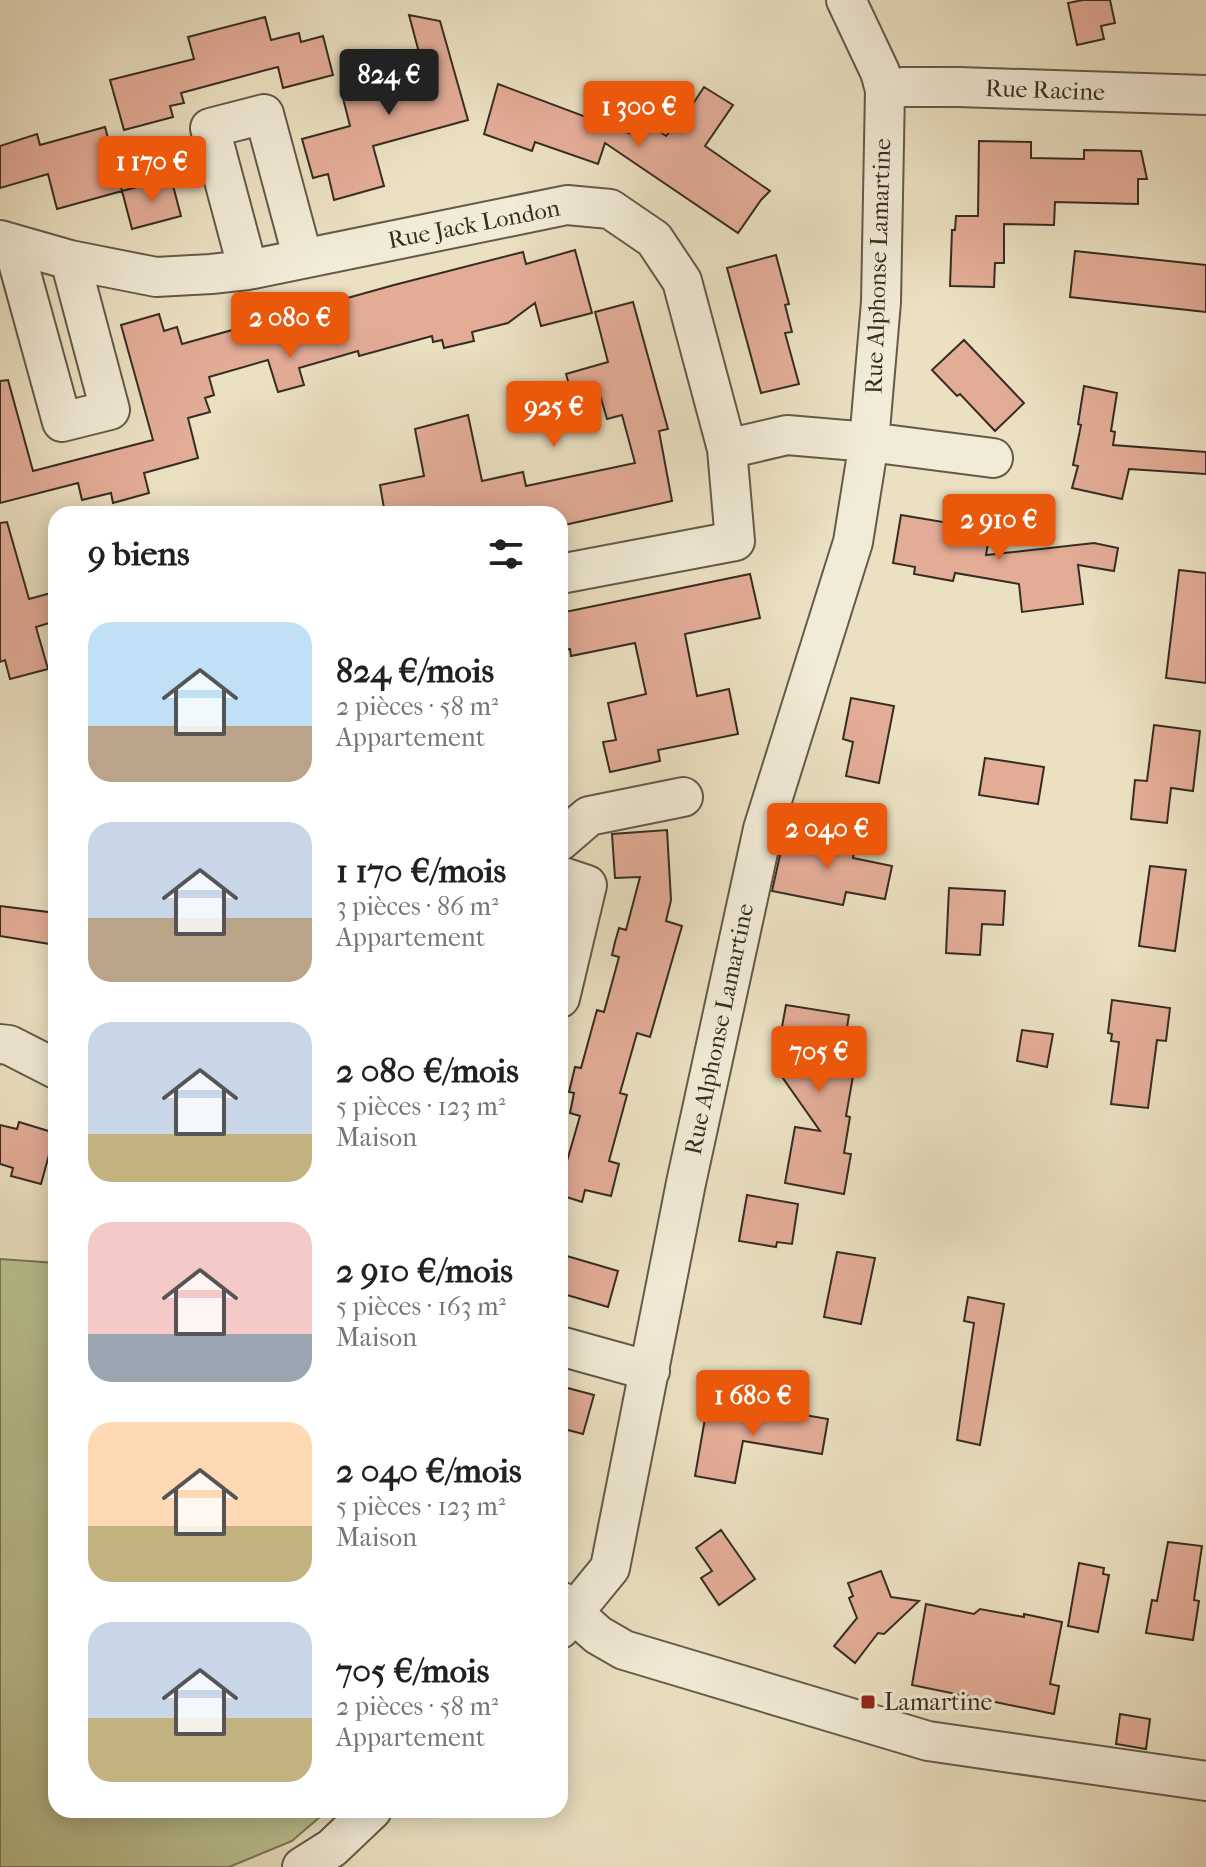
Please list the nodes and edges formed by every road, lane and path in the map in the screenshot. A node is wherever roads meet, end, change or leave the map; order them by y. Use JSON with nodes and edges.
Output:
{"nodes":[{"id":1,"x":846,"y":0,"type":"edge"},
{"id":2,"x":885,"y":90,"type":"junction"},
{"id":3,"x":1206,"y":95,"type":"edge"},
{"id":4,"x":6,"y":242,"type":"edge"},
{"id":5,"x":303,"y":259,"type":"junction"},
{"id":6,"x":70,"y":260,"type":"junction"},
{"id":7,"x":248,"y":270,"type":"junction"},
{"id":8,"x":869,"y":442,"type":"junction"},
{"id":9,"x":727,"y":449,"type":"junction"},
{"id":10,"x":993,"y":458,"type":"dead end"},
{"id":11,"x":568,"y":572,"type":"edge"},
{"id":12,"x":683,"y":797,"type":"dead end"},
{"id":13,"x":568,"y":834,"type":"edge"},
{"id":14,"x":568,"y":879,"type":"edge"},
{"id":15,"x":568,"y":965,"type":"edge"},
{"id":16,"x":0,"y":1044,"type":"edge"},
{"id":17,"x":48,"y":1065,"type":"edge"},
{"id":18,"x":568,"y":1348,"type":"edge"},
{"id":19,"x":650,"y":1371,"type":"junction"},
{"id":20,"x":568,"y":1611,"type":"edge"},
{"id":21,"x":568,"y":1616,"type":"edge"},
{"id":22,"x":1206,"y":1781,"type":"edge"},
{"id":23,"x":364,"y":1818,"type":"edge"},
{"id":24,"x":302,"y":1867,"type":"edge"}],
"edges":[{"from":1,"to":2,"type":"street"},
{"from":2,"to":3,"type":"street","name":"Rue Racine"},
{"from":2,"to":8,"type":"street","name":"Rue Alphonse Lamartine"},
{"from":4,"to":6,"type":"street","name":"Rue Jack London"},
{"from":4,"to":6,"type":"street","name":"Rue Jack London"},
{"from":5,"to":7,"type":"street","name":"Rue Jack London"},
{"from":5,"to":7,"type":"street"},
{"from":5,"to":9,"type":"street","name":"Rue Jack London"},
{"from":6,"to":7,"type":"street","name":"Rue Jack London"},
{"from":8,"to":9,"type":"street"},
{"from":8,"to":10,"type":"street"},
{"from":8,"to":19,"type":"street","name":"Rue Alphonse Lamartine"},
{"from":9,"to":11,"type":"street","name":"Rue Jack London"},
{"from":12,"to":13,"type":"street"},
{"from":14,"to":15,"type":"street"},
{"from":16,"to":17,"type":"street"},
{"from":18,"to":19,"type":"street"},
{"from":19,"to":20,"type":"street","name":"Rue Alphonse Lamartine"},
{"from":21,"to":22,"type":"street"},
{"from":23,"to":24,"type":"street"}]}
